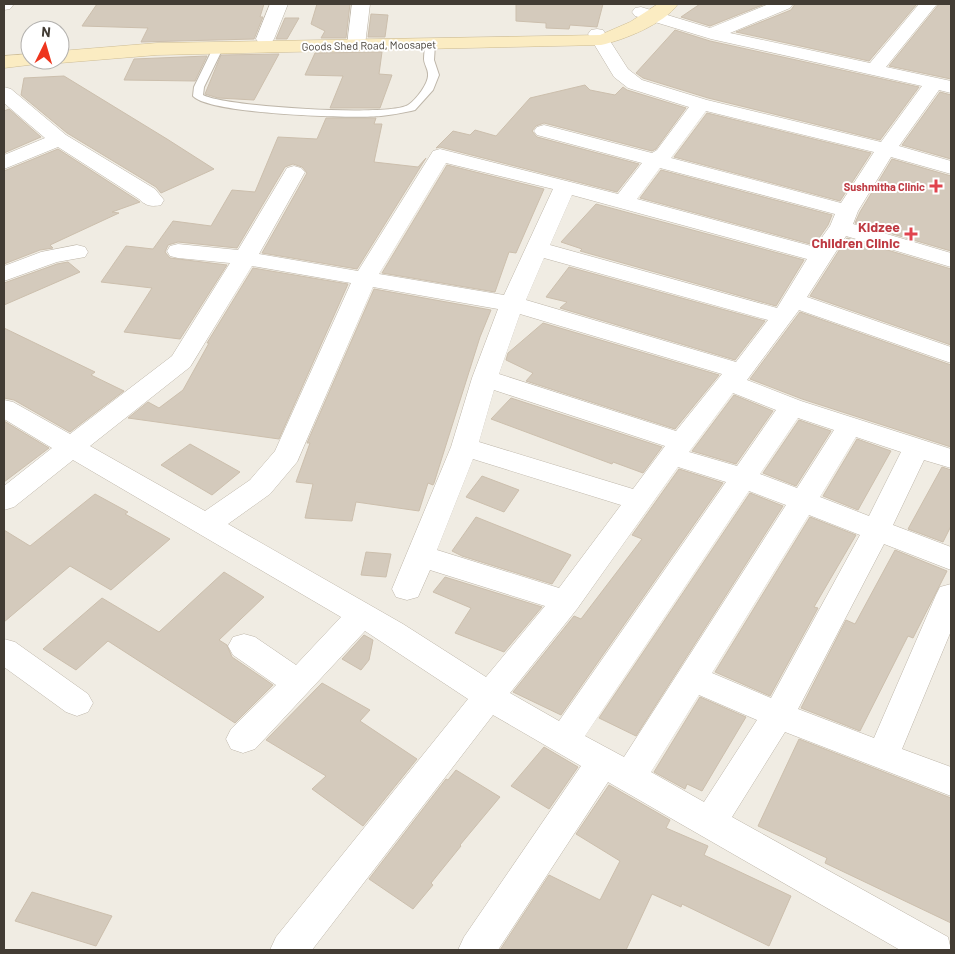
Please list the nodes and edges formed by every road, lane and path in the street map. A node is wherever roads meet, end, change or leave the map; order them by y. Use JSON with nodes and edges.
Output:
{"nodes":[{"id":1,"x":279,"y":4,"type":"edge"},
{"id":2,"x":361,"y":4,"type":"edge"},
{"id":3,"x":669,"y":4,"type":"edge"},
{"id":4,"x":784,"y":4,"type":"edge"},
{"id":5,"x":928,"y":4,"type":"edge"},
{"id":6,"x":649,"y":11,"type":"edge"},
{"id":7,"x":711,"y":34,"type":"junction"},
{"id":8,"x":599,"y":37,"type":"junction"},
{"id":9,"x":265,"y":39,"type":"junction"},
{"id":10,"x":357,"y":42,"type":"junction"},
{"id":11,"x":430,"y":44,"type":"junction"},
{"id":12,"x":70,"y":47,"type":"edge"},
{"id":13,"x":218,"y":48,"type":"junction"},
{"id":14,"x":70,"y":56,"type":"edge"},
{"id":15,"x":874,"y":70,"type":"junction"},
{"id":16,"x":942,"y":86,"type":"edge"},
{"id":17,"x":4,"y":94,"type":"edge"},
{"id":18,"x":701,"y":104,"type":"junction"},
{"id":19,"x":544,"y":131,"type":"dead end"},
{"id":20,"x":60,"y":139,"type":"junction"},
{"id":21,"x":886,"y":149,"type":"junction"},
{"id":22,"x":656,"y":160,"type":"junction"},
{"id":23,"x":4,"y":163,"type":"edge"},
{"id":24,"x":951,"y":168,"type":"edge"},
{"id":25,"x":294,"y":172,"type":"dead end"},
{"id":26,"x":565,"y":186,"type":"junction"},
{"id":27,"x":153,"y":200,"type":"dead end"},
{"id":28,"x":623,"y":202,"type":"junction"},
{"id":29,"x":844,"y":219,"type":"junction"},
{"id":30,"x":537,"y":249,"type":"junction"},
{"id":31,"x":178,"y":251,"type":"dead end"},
{"id":32,"x":77,"y":252,"type":"dead end"},
{"id":33,"x":820,"y":256,"type":"junction"},
{"id":34,"x":245,"y":258,"type":"junction"},
{"id":35,"x":951,"y":260,"type":"edge"},
{"id":36,"x":4,"y":274,"type":"edge"},
{"id":37,"x":364,"y":280,"type":"junction"},
{"id":38,"x":512,"y":304,"type":"junction"},
{"id":39,"x":789,"y":309,"type":"junction"},
{"id":40,"x":951,"y":355,"type":"edge"},
{"id":41,"x":735,"y":377,"type":"junction"},
{"id":42,"x":484,"y":378,"type":"junction"},
{"id":43,"x":792,"y":407,"type":"junction"},
{"id":44,"x":4,"y":408,"type":"edge"},
{"id":45,"x":850,"y":426,"type":"junction"},
{"id":46,"x":73,"y":447,"type":"junction"},
{"id":47,"x":464,"y":447,"type":"junction"},
{"id":48,"x":916,"y":448,"type":"junction"},
{"id":49,"x":677,"y":449,"type":"junction"},
{"id":50,"x":951,"y":459,"type":"edge"},
{"id":51,"x":743,"y":478,"type":"junction"},
{"id":52,"x":4,"y":500,"type":"edge"},
{"id":53,"x":640,"y":501,"type":"junction"},
{"id":54,"x":803,"y":501,"type":"junction"},
{"id":55,"x":206,"y":525,"type":"junction"},
{"id":56,"x":877,"y":530,"type":"junction"},
{"id":57,"x":421,"y":556,"type":"junction"},
{"id":58,"x":951,"y":559,"type":"edge"},
{"id":59,"x":407,"y":589,"type":"dead end"},
{"id":60,"x":951,"y":595,"type":"edge"},
{"id":61,"x":566,"y":601,"type":"junction"},
{"id":62,"x":362,"y":614,"type":"junction"},
{"id":63,"x":244,"y":646,"type":"dead end"},
{"id":64,"x":4,"y":650,"type":"edge"},
{"id":65,"x":692,"y":678,"type":"junction"},
{"id":66,"x":298,"y":683,"type":"junction"},
{"id":67,"x":489,"y":696,"type":"junction"},
{"id":68,"x":77,"y":703,"type":"dead end"},
{"id":69,"x":778,"y":715,"type":"junction"},
{"id":70,"x":243,"y":739,"type":"dead end"},
{"id":71,"x":564,"y":740,"type":"junction"},
{"id":72,"x":883,"y":756,"type":"junction"},
{"id":73,"x":617,"y":769,"type":"junction"},
{"id":74,"x":951,"y":782,"type":"edge"},
{"id":75,"x":710,"y":822,"type":"junction"},
{"id":76,"x":289,"y":950,"type":"edge"},
{"id":77,"x":477,"y":950,"type":"edge"},
{"id":78,"x":934,"y":950,"type":"edge"}],
"edges":[{"from":1,"to":9,"type":"street"},
{"from":2,"to":10,"type":"street"},
{"from":3,"to":6,"type":"street","name":"Goods Shed Road, Moosapet"},
{"from":4,"to":7,"type":"street"},
{"from":5,"to":15,"type":"street"},
{"from":6,"to":7,"type":"street"},
{"from":6,"to":8,"type":"street","name":"Goods Shed Road, Moosapet"},
{"from":7,"to":15,"type":"street"},
{"from":8,"to":10,"type":"street","name":"Goods Shed Road, Moosapet"},
{"from":8,"to":11,"type":"street","name":"Goods Shed Road, Moosapet"},
{"from":8,"to":18,"type":"street"},
{"from":9,"to":10,"type":"street","name":"Goods Shed Road, Moosapet"},
{"from":9,"to":12,"type":"street","name":"Goods Shed Road, Moosapet"},
{"from":10,"to":11,"type":"street","name":"Goods Shed Road, Moosapet"},
{"from":10,"to":13,"type":"street","name":"Goods Shed Road, Moosapet"},
{"from":11,"to":13,"type":"lane"},
{"from":13,"to":14,"type":"street","name":"Goods Shed Road, Moosapet"},
{"from":15,"to":16,"type":"street"},
{"from":16,"to":21,"type":"street"},
{"from":17,"to":20,"type":"street"},
{"from":18,"to":21,"type":"street"},
{"from":18,"to":22,"type":"street"},
{"from":19,"to":22,"type":"street"},
{"from":20,"to":23,"type":"street"},
{"from":20,"to":27,"type":"street"},
{"from":21,"to":24,"type":"street"},
{"from":21,"to":29,"type":"street"},
{"from":22,"to":28,"type":"street"},
{"from":22,"to":29,"type":"street"},
{"from":25,"to":34,"type":"street"},
{"from":26,"to":28,"type":"street"},
{"from":26,"to":30,"type":"street"},
{"from":26,"to":37,"type":"street"},
{"from":28,"to":33,"type":"street"},
{"from":29,"to":33,"type":"street"},
{"from":29,"to":35,"type":"street"},
{"from":30,"to":38,"type":"street"},
{"from":30,"to":39,"type":"street"},
{"from":31,"to":34,"type":"street"},
{"from":32,"to":36,"type":"street"},
{"from":33,"to":39,"type":"street"},
{"from":34,"to":37,"type":"street"},
{"from":34,"to":46,"type":"street"},
{"from":37,"to":38,"type":"street"},
{"from":37,"to":55,"type":"street"},
{"from":38,"to":41,"type":"street"},
{"from":38,"to":42,"type":"street"},
{"from":39,"to":40,"type":"street"},
{"from":39,"to":41,"type":"street"},
{"from":41,"to":43,"type":"street"},
{"from":41,"to":49,"type":"street"},
{"from":42,"to":47,"type":"street"},
{"from":42,"to":49,"type":"street"},
{"from":43,"to":45,"type":"street"},
{"from":43,"to":51,"type":"street"},
{"from":44,"to":46,"type":"street"},
{"from":45,"to":48,"type":"street"},
{"from":45,"to":54,"type":"street"},
{"from":46,"to":52,"type":"street"},
{"from":46,"to":55,"type":"street"},
{"from":47,"to":53,"type":"street"},
{"from":47,"to":57,"type":"street"},
{"from":48,"to":50,"type":"street"},
{"from":48,"to":56,"type":"street"},
{"from":49,"to":51,"type":"street"},
{"from":49,"to":53,"type":"street"},
{"from":51,"to":54,"type":"street"},
{"from":51,"to":71,"type":"street"},
{"from":53,"to":61,"type":"street"},
{"from":54,"to":56,"type":"street"},
{"from":54,"to":65,"type":"street"},
{"from":55,"to":62,"type":"street"},
{"from":56,"to":58,"type":"street"},
{"from":56,"to":69,"type":"street"},
{"from":57,"to":59,"type":"street"},
{"from":57,"to":61,"type":"street"},
{"from":60,"to":72,"type":"street"},
{"from":61,"to":67,"type":"street"},
{"from":62,"to":66,"type":"street"},
{"from":62,"to":67,"type":"street"},
{"from":63,"to":66,"type":"street"},
{"from":64,"to":68,"type":"street"},
{"from":65,"to":69,"type":"street"},
{"from":65,"to":73,"type":"street"},
{"from":66,"to":70,"type":"street"},
{"from":67,"to":71,"type":"street"},
{"from":67,"to":76,"type":"street"},
{"from":69,"to":72,"type":"street"},
{"from":69,"to":75,"type":"street"},
{"from":71,"to":73,"type":"street"},
{"from":72,"to":74,"type":"street"},
{"from":73,"to":75,"type":"street"},
{"from":73,"to":77,"type":"street"},
{"from":75,"to":78,"type":"street"}]}
